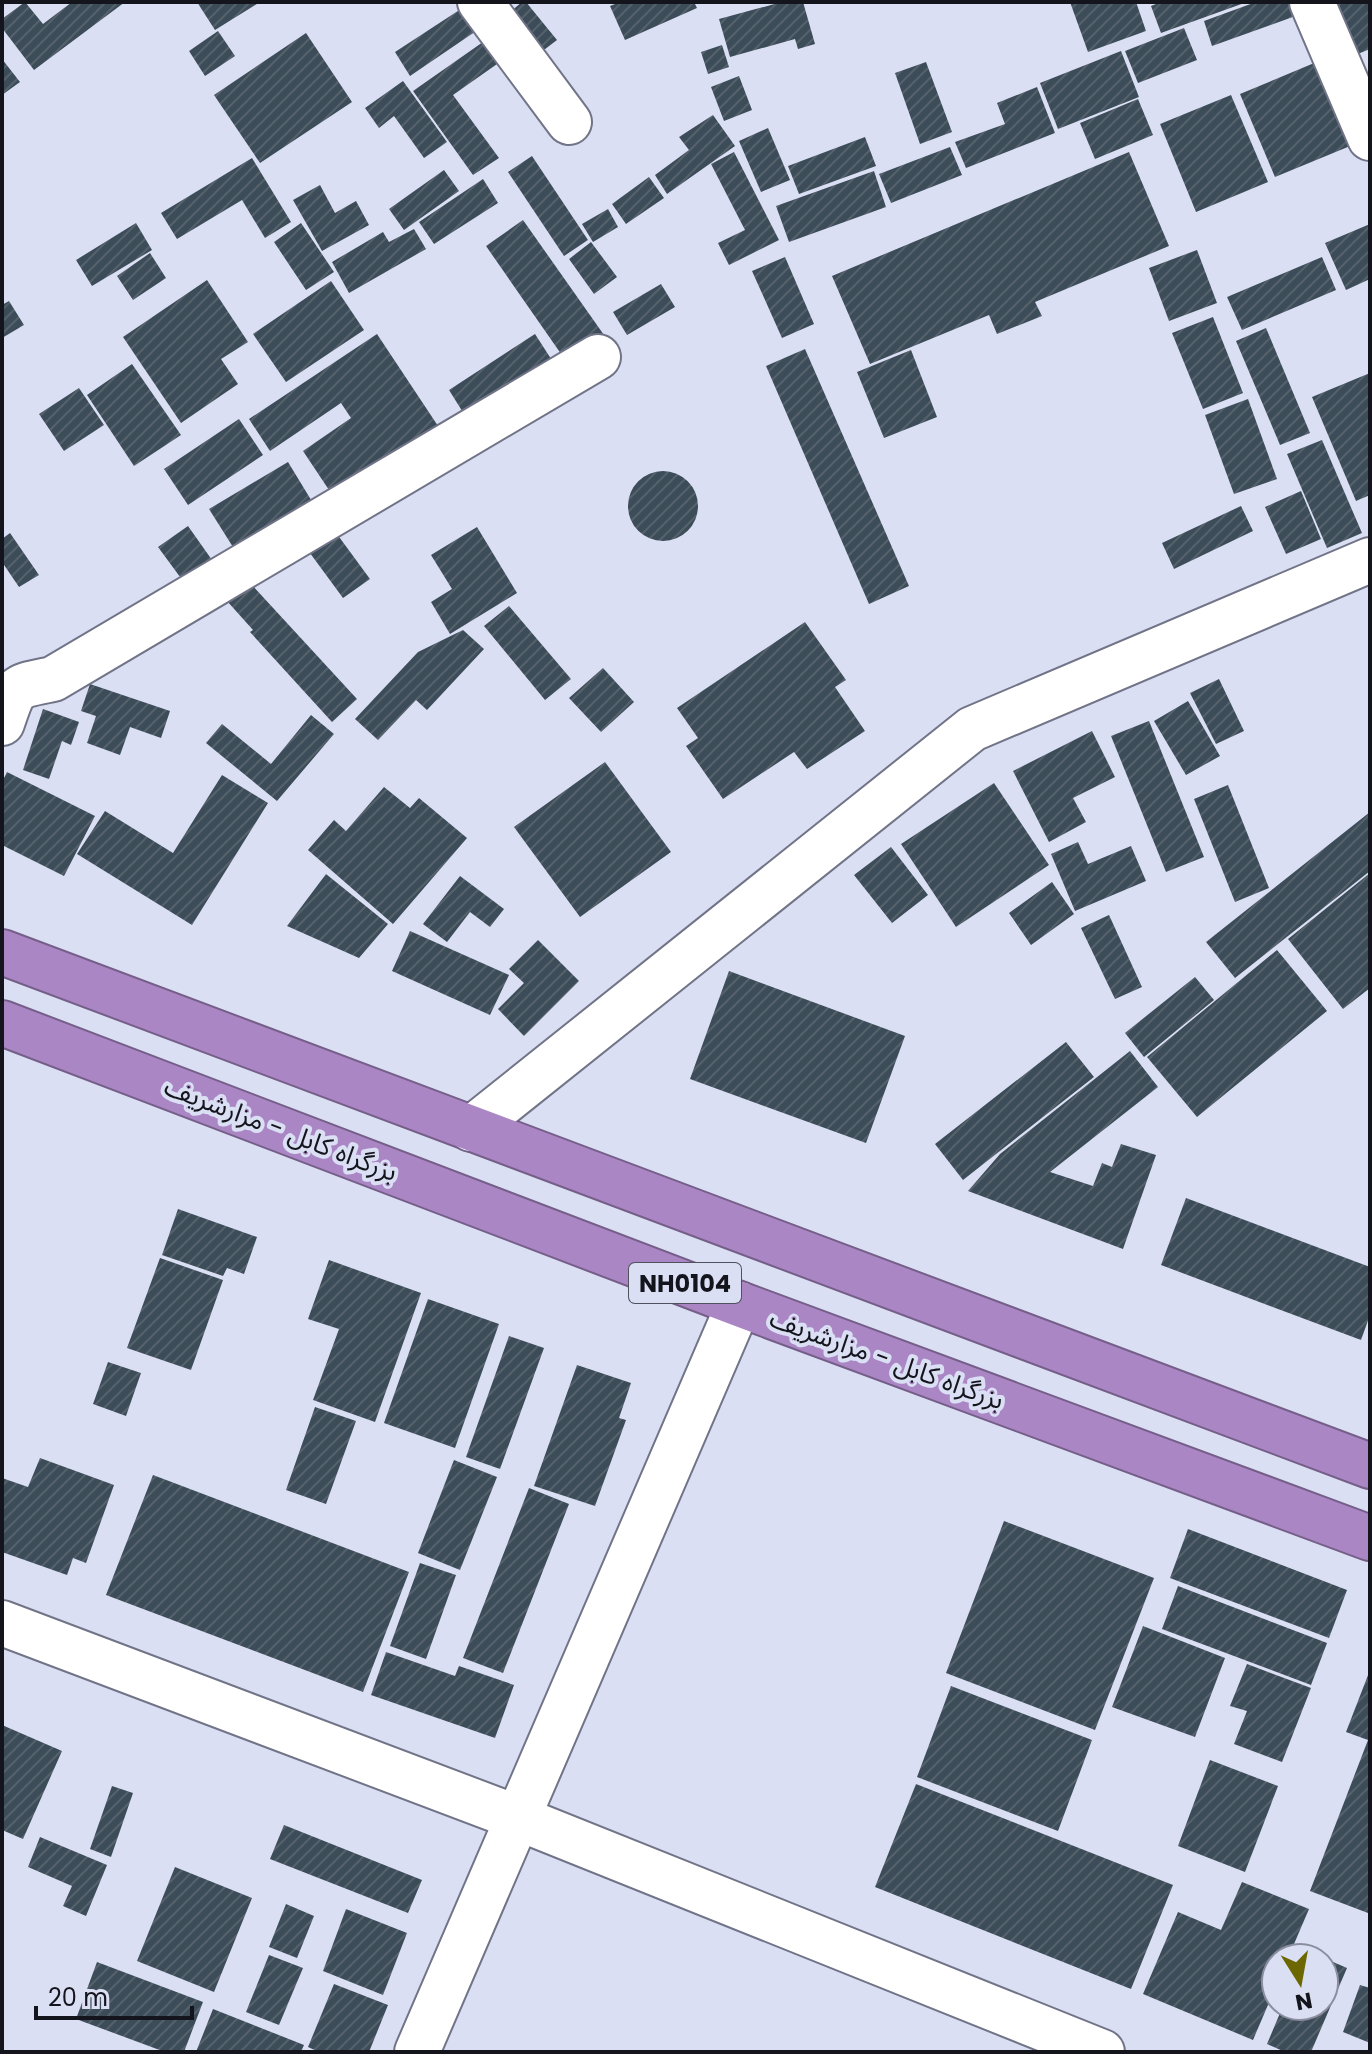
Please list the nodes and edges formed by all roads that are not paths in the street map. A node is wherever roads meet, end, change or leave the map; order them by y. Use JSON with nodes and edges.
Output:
{"nodes":[{"id":1,"x":480,"y":2,"type":"edge"},
{"id":2,"x":1312,"y":2,"type":"edge"},
{"id":3,"x":569,"y":122,"type":"dead end"},
{"id":4,"x":1370,"y":138,"type":"edge"},
{"id":5,"x":598,"y":357,"type":"dead end"},
{"id":6,"x":1370,"y":560,"type":"edge"},
{"id":7,"x":2,"y":723,"type":"edge"},
{"id":8,"x":2,"y":952,"type":"edge"},
{"id":9,"x":2,"y":1023,"type":"edge"},
{"id":10,"x":471,"y":1129,"type":"junction"},
{"id":11,"x":739,"y":1304,"type":"junction"},
{"id":12,"x":1370,"y":1466,"type":"edge"},
{"id":13,"x":1370,"y":1538,"type":"edge"},
{"id":14,"x":2,"y":1623,"type":"edge"},
{"id":15,"x":518,"y":1818,"type":"junction"},
{"id":16,"x":417,"y":2052,"type":"edge"},
{"id":17,"x":1102,"y":2052,"type":"edge"}],
"edges":[{"from":1,"to":3,"type":"street"},
{"from":2,"to":4,"type":"street"},
{"from":5,"to":7,"type":"street"},
{"from":6,"to":10,"type":"street"},
{"from":8,"to":10,"type":"highway","number":"NH0104"},
{"from":9,"to":11,"type":"highway","name":"بزرگراه کابل - مزارشریف","number":"NH0104"},
{"from":10,"to":12,"type":"highway","number":"NH0104"},
{"from":11,"to":13,"type":"highway","name":"بزرگراه کابل - مزارشریف","number":"NH0104"},
{"from":11,"to":15,"type":"street"},
{"from":14,"to":15,"type":"street"},
{"from":15,"to":16,"type":"street"},
{"from":15,"to":17,"type":"street"}]}
